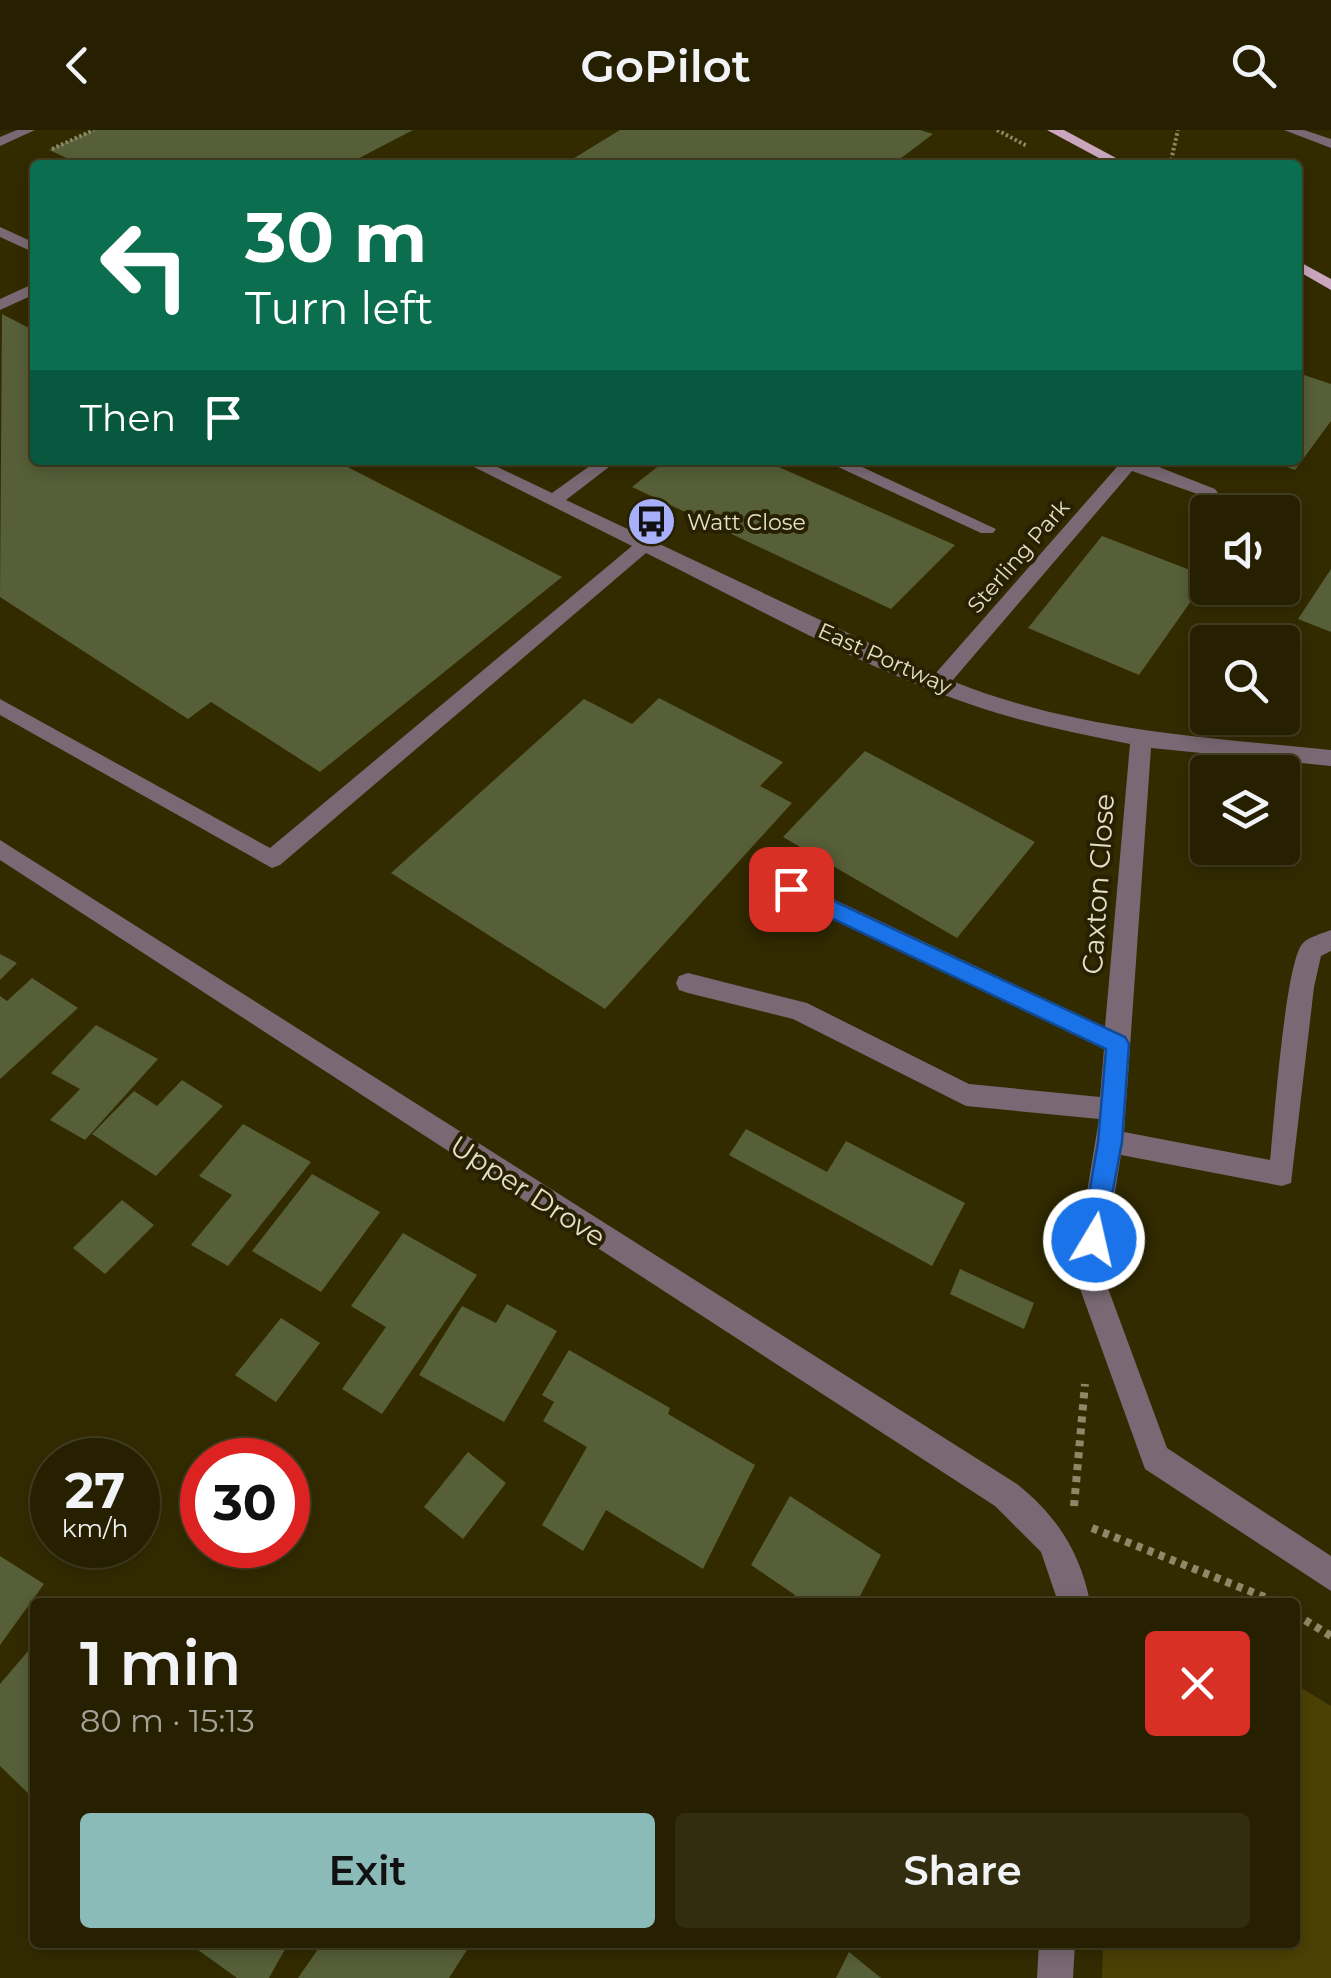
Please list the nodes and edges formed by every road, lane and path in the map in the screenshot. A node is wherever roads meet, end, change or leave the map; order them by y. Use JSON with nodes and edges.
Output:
{"nodes":[{"id":1,"x":28,"y":130,"type":"edge"},
{"id":2,"x":1054,"y":130,"type":"edge"},
{"id":3,"x":1178,"y":130,"type":"edge"},
{"id":4,"x":1291,"y":130,"type":"edge"},
{"id":5,"x":0,"y":142,"type":"edge"},
{"id":6,"x":1331,"y":144,"type":"edge"},
{"id":7,"x":1112,"y":160,"type":"edge"},
{"id":8,"x":1171,"y":160,"type":"edge"},
{"id":9,"x":0,"y":232,"type":"edge"},
{"id":10,"x":30,"y":247,"type":"edge"},
{"id":11,"x":1302,"y":267,"type":"edge"},
{"id":12,"x":1331,"y":285,"type":"edge"},
{"id":13,"x":30,"y":290,"type":"edge"},
{"id":14,"x":0,"y":305,"type":"edge"},
{"id":15,"x":480,"y":465,"type":"edge"},
{"id":16,"x":601,"y":465,"type":"edge"},
{"id":17,"x":843,"y":465,"type":"edge"},
{"id":18,"x":1127,"y":465,"type":"edge"},
{"id":19,"x":1138,"y":465,"type":"edge"},
{"id":20,"x":1209,"y":493,"type":"dead end"},
{"id":21,"x":554,"y":500,"type":"junction"},
{"id":22,"x":987,"y":529,"type":"dead end"},
{"id":23,"x":646,"y":544,"type":"junction"},
{"id":24,"x":939,"y":683,"type":"junction"},
{"id":25,"x":0,"y":706,"type":"edge"},
{"id":26,"x":1141,"y":739,"type":"junction"},
{"id":27,"x":1331,"y":758,"type":"edge"},
{"id":28,"x":0,"y":849,"type":"edge"},
{"id":29,"x":791,"y":889,"type":"dead end"},
{"id":30,"x":1331,"y":940,"type":"edge"},
{"id":31,"x":688,"y":983,"type":"dead end"},
{"id":32,"x":1117,"y":1044,"type":"junction"},
{"id":33,"x":1112,"y":1109,"type":"junction"},
{"id":34,"x":1110,"y":1142,"type":"junction"},
{"id":35,"x":1086,"y":1366,"type":"dead end"},
{"id":36,"x":1331,"y":1575,"type":"edge"},
{"id":37,"x":1073,"y":1598,"type":"edge"},
{"id":38,"x":1267,"y":1598,"type":"edge"},
{"id":39,"x":1300,"y":1617,"type":"edge"},
{"id":40,"x":1331,"y":1636,"type":"edge"},
{"id":41,"x":1058,"y":1948,"type":"edge"},
{"id":42,"x":1055,"y":1978,"type":"edge"}],
"edges":[{"from":1,"to":5,"type":"street"},
{"from":2,"to":7,"type":"main road"},
{"from":3,"to":8,"type":"path"},
{"from":4,"to":6,"type":"street"},
{"from":9,"to":10,"type":"street"},
{"from":11,"to":12,"type":"main road"},
{"from":13,"to":14,"type":"street"},
{"from":15,"to":21,"type":"street","name":"East Portway"},
{"from":16,"to":21,"type":"street"},
{"from":17,"to":22,"type":"street"},
{"from":18,"to":24,"type":"street","name":"Sterling Park"},
{"from":19,"to":20,"type":"street"},
{"from":21,"to":23,"type":"street","name":"East Portway"},
{"from":23,"to":24,"type":"street","name":"East Portway"},
{"from":23,"to":25,"type":"street"},
{"from":24,"to":26,"type":"street","name":"East Portway"},
{"from":26,"to":27,"type":"street","name":"East Portway"},
{"from":26,"to":32,"type":"street","name":"Caxton Close"},
{"from":28,"to":37,"type":"street","name":"Upper Drove"},
{"from":29,"to":32,"type":"street"},
{"from":30,"to":34,"type":"street"},
{"from":31,"to":33,"type":"street"},
{"from":32,"to":33,"type":"street","name":"Caxton Close"},
{"from":33,"to":34,"type":"street","name":"Caxton Close"},
{"from":34,"to":36,"type":"street","name":"Caxton Close"},
{"from":35,"to":38,"type":"path"},
{"from":39,"to":40,"type":"path"},
{"from":41,"to":42,"type":"street"}]}
